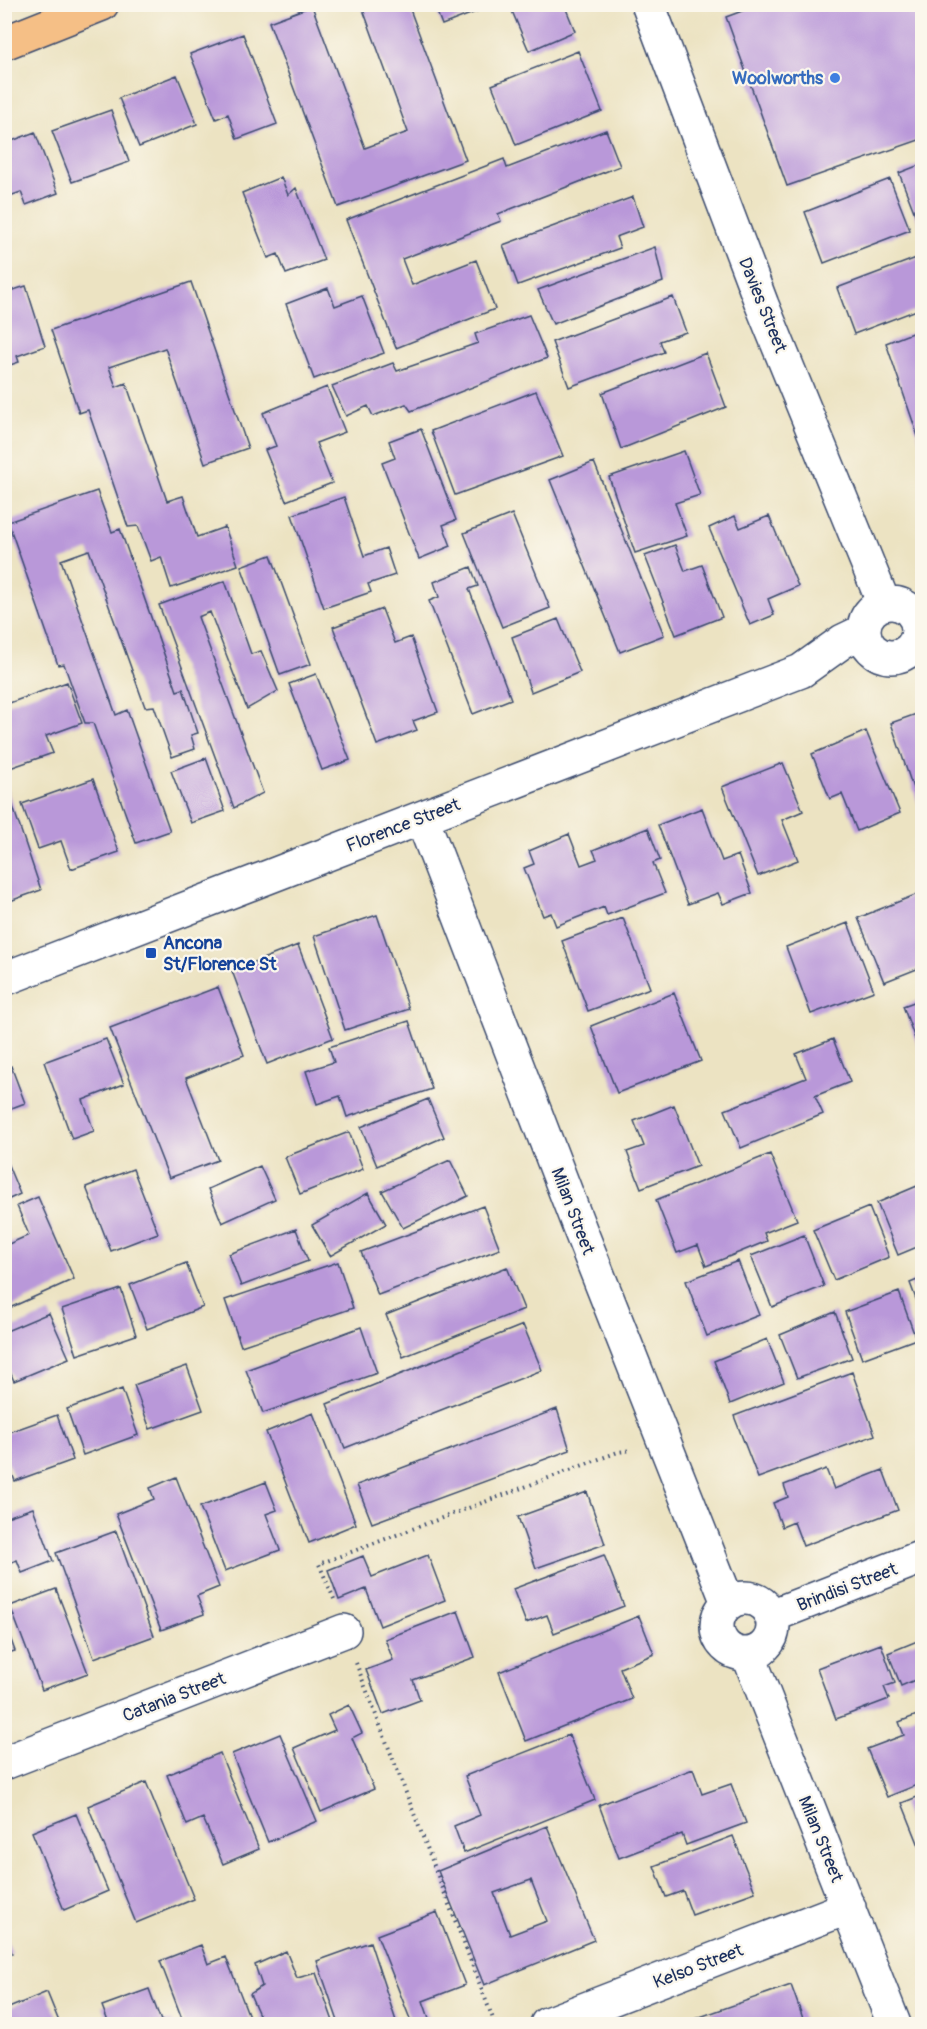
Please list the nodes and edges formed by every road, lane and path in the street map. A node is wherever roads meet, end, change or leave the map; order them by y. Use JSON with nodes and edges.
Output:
{"nodes":[{"id":1,"x":102,"y":4,"type":"edge"},
{"id":2,"x":648,"y":4,"type":"edge"},
{"id":3,"x":4,"y":43,"type":"edge"},
{"id":4,"x":905,"y":606,"type":"edge"},
{"id":5,"x":919,"y":641,"type":"edge"},
{"id":6,"x":870,"y":642,"type":"junction"},
{"id":7,"x":422,"y":818,"type":"junction"},
{"id":8,"x":4,"y":979,"type":"edge"},
{"id":9,"x":665,"y":1444,"type":"junction"},
{"id":10,"x":922,"y":1557,"type":"edge"},
{"id":11,"x":728,"y":1602,"type":"junction"},
{"id":12,"x":771,"y":1616,"type":"junction"},
{"id":13,"x":344,"y":1631,"type":"junction"},
{"id":14,"x":748,"y":1654,"type":"junction"},
{"id":15,"x":4,"y":1763,"type":"edge"},
{"id":16,"x":849,"y":1907,"type":"junction"},
{"id":17,"x":495,"y":2025,"type":"edge"},
{"id":18,"x":547,"y":2025,"type":"edge"},
{"id":19,"x":894,"y":2025,"type":"edge"}],
"edges":[{"from":1,"to":3,"type":"main road"},
{"from":2,"to":4,"type":"street","name":"Davies Street"},
{"from":4,"to":5,"type":"street"},
{"from":4,"to":6,"type":"street"},
{"from":5,"to":6,"type":"street"},
{"from":6,"to":7,"type":"street","name":"Florence Street"},
{"from":7,"to":8,"type":"street","name":"Florence Street"},
{"from":7,"to":9,"type":"street","name":"Milan Street"},
{"from":9,"to":11,"type":"street","name":"Milan Street"},
{"from":9,"to":13,"type":"path"},
{"from":10,"to":12,"type":"street","name":"Brindisi Street"},
{"from":11,"to":12,"type":"street"},
{"from":11,"to":14,"type":"street"},
{"from":12,"to":14,"type":"street"},
{"from":13,"to":15,"type":"street","name":"Catania Street"},
{"from":13,"to":17,"type":"path"},
{"from":14,"to":16,"type":"street","name":"Milan Street"},
{"from":16,"to":18,"type":"street","name":"Kelso Street"},
{"from":16,"to":19,"type":"street","name":"Milan Street"}]}
